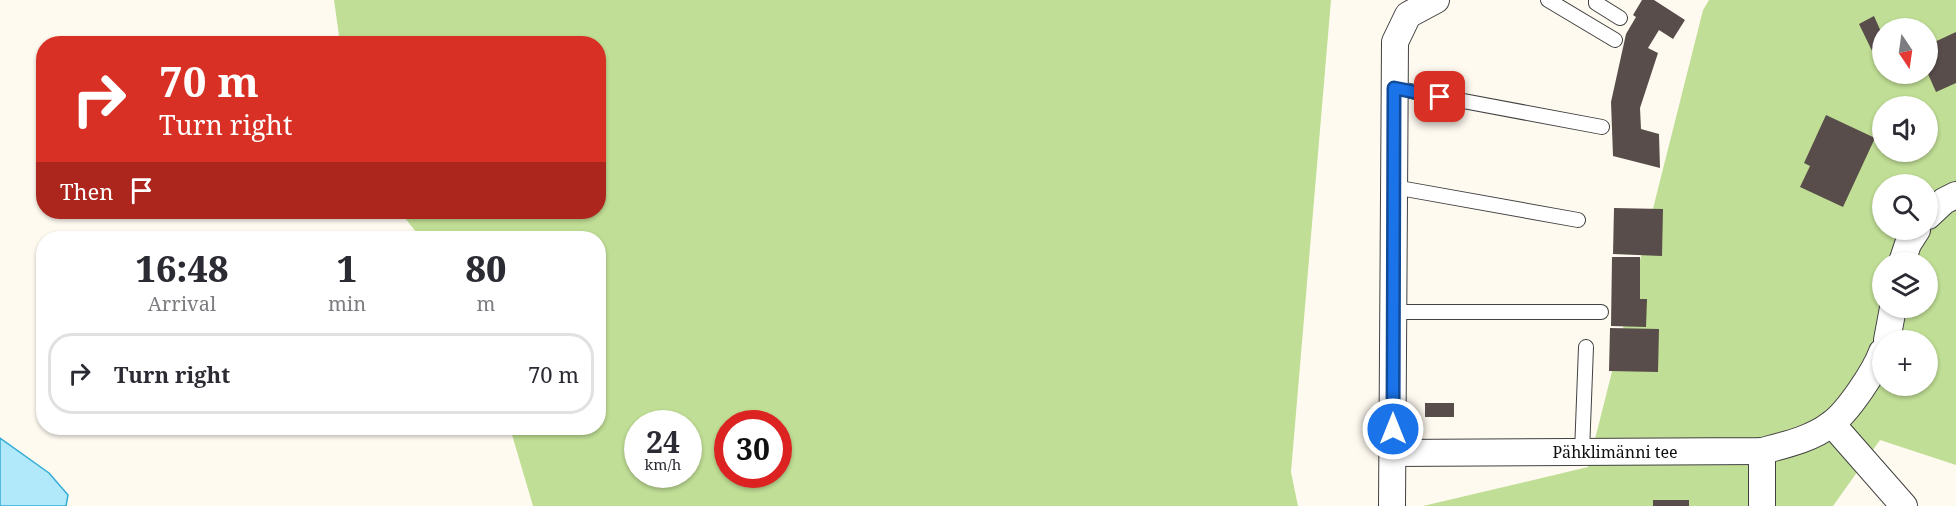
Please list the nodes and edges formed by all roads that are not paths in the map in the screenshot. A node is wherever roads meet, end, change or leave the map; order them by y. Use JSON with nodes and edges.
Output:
{"nodes":[{"id":1,"x":1436,"y":0,"type":"edge"},
{"id":2,"x":1548,"y":0,"type":"edge"},
{"id":3,"x":1596,"y":0,"type":"edge"},
{"id":4,"x":1620,"y":18,"type":"dead end"},
{"id":5,"x":1615,"y":40,"type":"dead end"},
{"id":6,"x":1394,"y":88,"type":"junction"},
{"id":7,"x":1602,"y":127,"type":"dead end"},
{"id":8,"x":1394,"y":187,"type":"junction"},
{"id":9,"x":1956,"y":195,"type":"edge"},
{"id":10,"x":1938,"y":207,"type":"edge"},
{"id":11,"x":1578,"y":220,"type":"dead end"},
{"id":12,"x":1393,"y":312,"type":"junction"},
{"id":13,"x":1601,"y":312,"type":"dead end"},
{"id":14,"x":1586,"y":347,"type":"dead end"},
{"id":15,"x":1872,"y":373,"type":"edge"},
{"id":16,"x":1832,"y":424,"type":"junction"},
{"id":17,"x":1582,"y":452,"type":"junction"},
{"id":18,"x":1762,"y":452,"type":"junction"},
{"id":19,"x":1393,"y":453,"type":"junction"},
{"id":20,"x":1392,"y":506,"type":"edge"},
{"id":21,"x":1762,"y":506,"type":"edge"},
{"id":22,"x":1904,"y":506,"type":"edge"}],
"edges":[{"from":1,"to":6,"type":"street"},
{"from":2,"to":5,"type":"lane"},
{"from":3,"to":4,"type":"lane"},
{"from":6,"to":7,"type":"lane"},
{"from":6,"to":8,"type":"street"},
{"from":8,"to":11,"type":"lane"},
{"from":8,"to":12,"type":"street"},
{"from":9,"to":10,"type":"street"},
{"from":12,"to":13,"type":"lane"},
{"from":12,"to":19,"type":"street"},
{"from":14,"to":17,"type":"lane"},
{"from":15,"to":16,"type":"street","name":"Pähklimänni tee"},
{"from":16,"to":18,"type":"street","name":"Pähklimänni tee"},
{"from":16,"to":22,"type":"street"},
{"from":17,"to":18,"type":"street","name":"Pähklimänni tee"},
{"from":17,"to":19,"type":"street","name":"Pähklimänni tee"},
{"from":18,"to":21,"type":"street"},
{"from":19,"to":20,"type":"street"}]}
